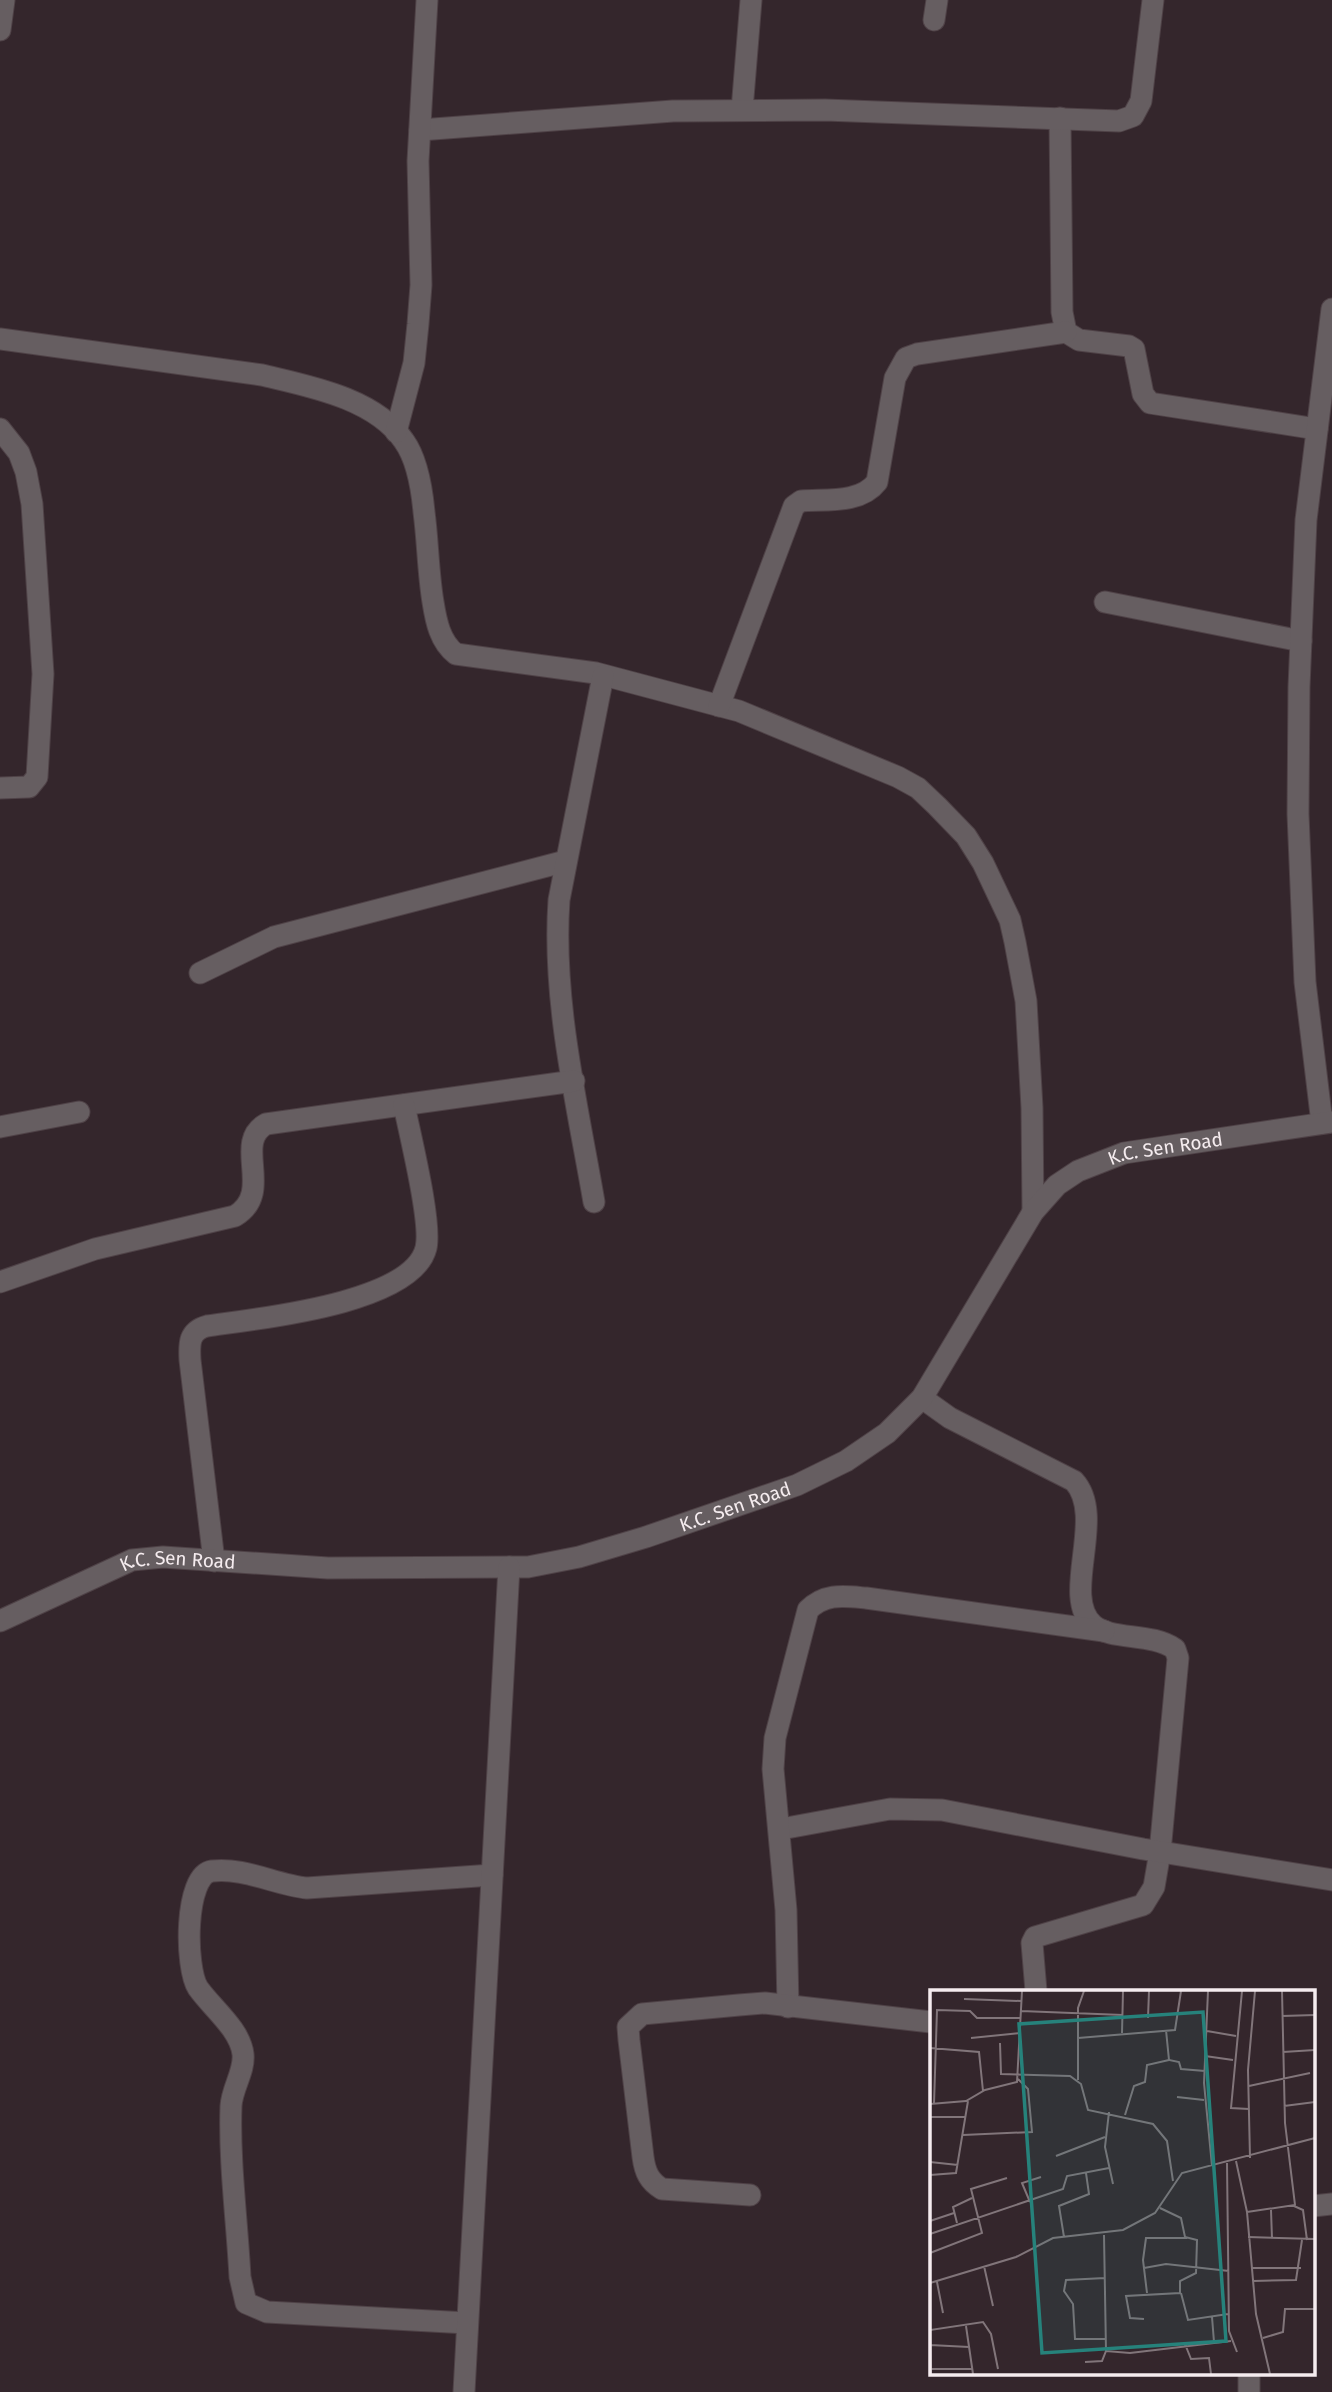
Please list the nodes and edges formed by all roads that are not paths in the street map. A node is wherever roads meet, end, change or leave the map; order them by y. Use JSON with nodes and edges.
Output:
{"nodes":[{"id":1,"x":4,"y":0,"type":"edge"},
{"id":2,"x":427,"y":0,"type":"edge"},
{"id":3,"x":751,"y":0,"type":"edge"},
{"id":4,"x":1153,"y":0,"type":"edge"},
{"id":5,"x":0,"y":30,"type":"edge"},
{"id":6,"x":742,"y":110,"type":"junction"},
{"id":7,"x":1060,"y":118,"type":"junction"},
{"id":8,"x":420,"y":130,"type":"junction"},
{"id":9,"x":1331,"y":317,"type":"edge"},
{"id":10,"x":1066,"y":332,"type":"junction"},
{"id":11,"x":0,"y":339,"type":"edge"},
{"id":12,"x":0,"y":429,"type":"edge"},
{"id":13,"x":1317,"y":429,"type":"junction"},
{"id":14,"x":396,"y":432,"type":"junction"},
{"id":15,"x":1105,"y":602,"type":"dead end"},
{"id":16,"x":1301,"y":641,"type":"junction"},
{"id":17,"x":603,"y":676,"type":"junction"},
{"id":18,"x":719,"y":706,"type":"junction"},
{"id":19,"x":0,"y":788,"type":"edge"},
{"id":20,"x":566,"y":860,"type":"junction"},
{"id":21,"x":200,"y":973,"type":"dead end"},
{"id":22,"x":574,"y":1081,"type":"junction"},
{"id":23,"x":404,"y":1105,"type":"junction"},
{"id":24,"x":79,"y":1112,"type":"dead end"},
{"id":25,"x":1327,"y":1122,"type":"edge"},
{"id":26,"x":0,"y":1127,"type":"edge"},
{"id":27,"x":594,"y":1202,"type":"dead end"},
{"id":28,"x":1033,"y":1212,"type":"junction"},
{"id":29,"x":0,"y":1282,"type":"edge"},
{"id":30,"x":922,"y":1398,"type":"junction"},
{"id":31,"x":214,"y":1561,"type":"junction"},
{"id":32,"x":509,"y":1567,"type":"junction"},
{"id":33,"x":0,"y":1621,"type":"edge"},
{"id":34,"x":1104,"y":1631,"type":"junction"},
{"id":35,"x":781,"y":1829,"type":"junction"},
{"id":36,"x":1160,"y":1852,"type":"junction"},
{"id":37,"x":492,"y":1875,"type":"junction"},
{"id":38,"x":1332,"y":1880,"type":"edge"},
{"id":39,"x":1036,"y":1990,"type":"edge"},
{"id":40,"x":788,"y":2007,"type":"junction"},
{"id":41,"x":930,"y":2021,"type":"edge"},
{"id":42,"x":750,"y":2194,"type":"dead end"},
{"id":43,"x":1332,"y":2204,"type":"edge"},
{"id":44,"x":1314,"y":2206,"type":"edge"},
{"id":45,"x":467,"y":2323,"type":"junction"},
{"id":46,"x":1249,"y":2374,"type":"edge"},
{"id":47,"x":464,"y":2392,"type":"edge"},
{"id":48,"x":1249,"y":2392,"type":"edge"}],
"edges":[{"from":1,"to":5,"type":"street"},
{"from":2,"to":8,"type":"street"},
{"from":3,"to":6,"type":"street"},
{"from":4,"to":7,"type":"street"},
{"from":6,"to":7,"type":"street"},
{"from":6,"to":8,"type":"street"},
{"from":7,"to":10,"type":"street"},
{"from":8,"to":14,"type":"street"},
{"from":9,"to":13,"type":"street"},
{"from":10,"to":13,"type":"street"},
{"from":10,"to":18,"type":"street"},
{"from":11,"to":14,"type":"street"},
{"from":12,"to":19,"type":"street"},
{"from":13,"to":16,"type":"street"},
{"from":14,"to":17,"type":"street"},
{"from":15,"to":16,"type":"street"},
{"from":16,"to":25,"type":"street"},
{"from":17,"to":18,"type":"street"},
{"from":17,"to":20,"type":"street"},
{"from":18,"to":28,"type":"street"},
{"from":20,"to":21,"type":"street"},
{"from":20,"to":22,"type":"street"},
{"from":22,"to":23,"type":"street"},
{"from":22,"to":27,"type":"street"},
{"from":23,"to":29,"type":"street"},
{"from":23,"to":31,"type":"street"},
{"from":24,"to":26,"type":"street"},
{"from":25,"to":28,"type":"street","name":"K.C. Sen Road"},
{"from":28,"to":30,"type":"street","name":"K.C. Sen Road"},
{"from":30,"to":32,"type":"street","name":"K.C. Sen Road"},
{"from":30,"to":34,"type":"street"},
{"from":31,"to":32,"type":"street","name":"K.C. Sen Road"},
{"from":31,"to":33,"type":"street","name":"K.C. Sen Road"},
{"from":32,"to":37,"type":"street"},
{"from":34,"to":35,"type":"street"},
{"from":34,"to":36,"type":"street"},
{"from":35,"to":36,"type":"street"},
{"from":35,"to":40,"type":"street"},
{"from":36,"to":38,"type":"street"},
{"from":36,"to":39,"type":"street"},
{"from":37,"to":45,"type":"street"},
{"from":37,"to":45,"type":"street"},
{"from":40,"to":41,"type":"street"},
{"from":40,"to":42,"type":"street"},
{"from":43,"to":44,"type":"street"},
{"from":45,"to":47,"type":"street"},
{"from":46,"to":48,"type":"street"}]}
